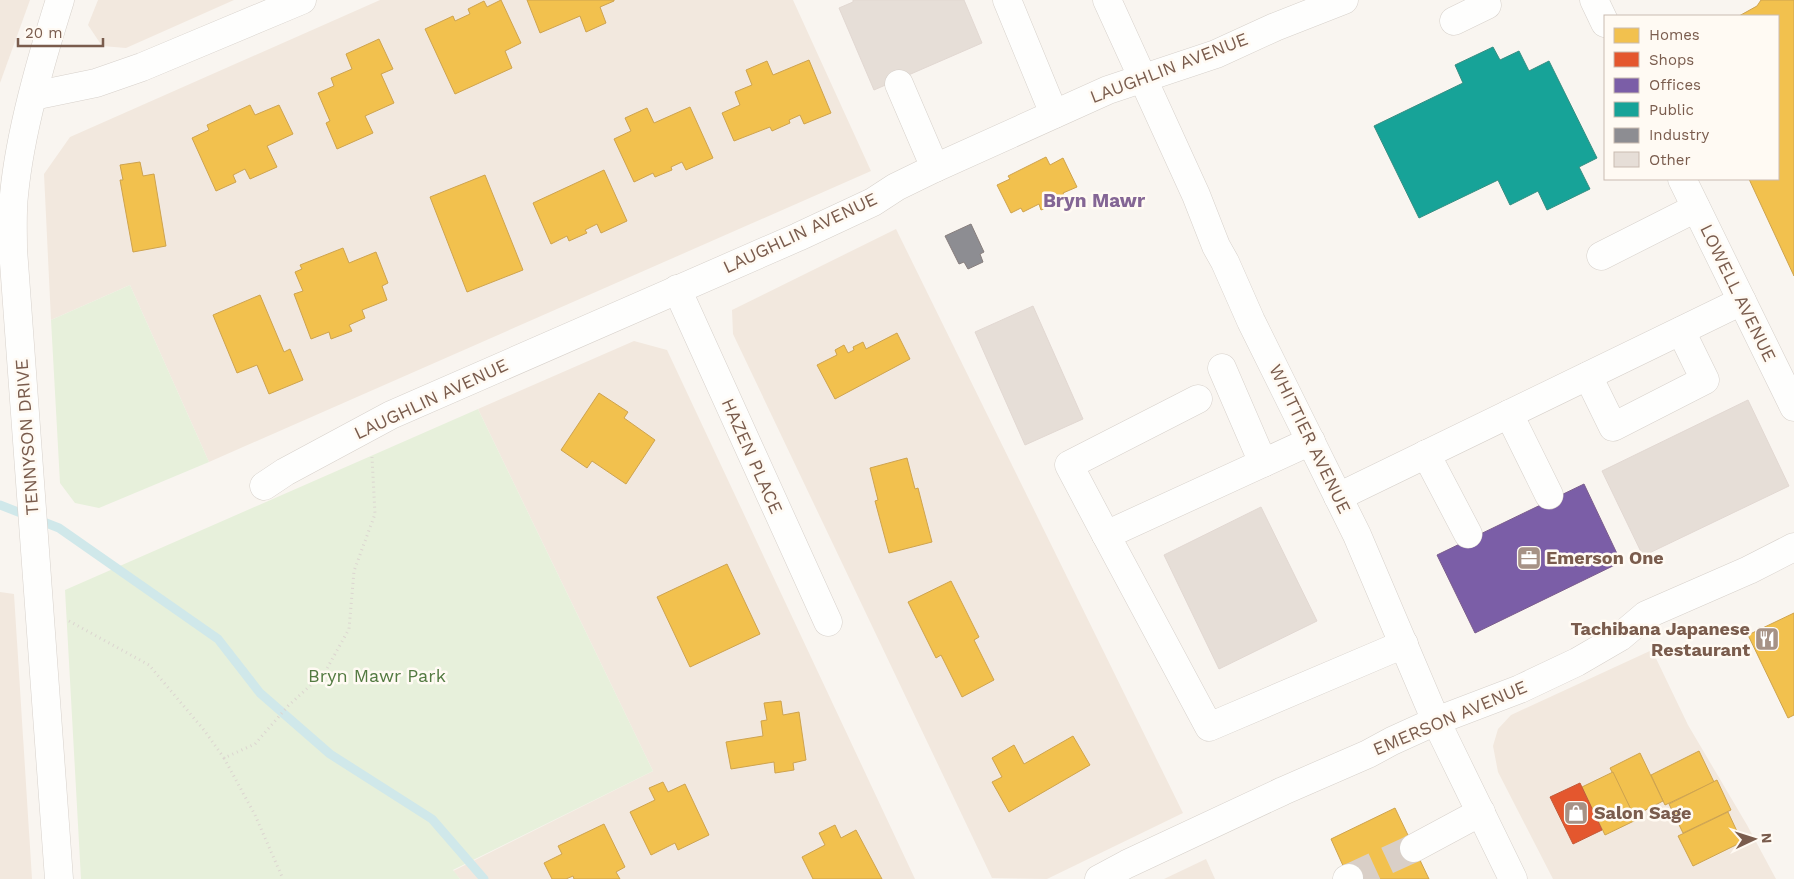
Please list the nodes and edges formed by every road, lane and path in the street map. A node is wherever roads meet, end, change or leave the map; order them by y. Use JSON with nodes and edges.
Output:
{"nodes":[{"id":1,"x":60,"y":0,"type":"edge"},
{"id":2,"x":302,"y":0,"type":"edge"},
{"id":3,"x":1007,"y":0,"type":"edge"},
{"id":4,"x":1107,"y":0,"type":"edge"},
{"id":5,"x":1344,"y":0,"type":"edge"},
{"id":6,"x":1594,"y":0,"type":"edge"},
{"id":7,"x":1490,"y":10,"type":"edge"},
{"id":8,"x":1454,"y":21,"type":"dead end"},
{"id":9,"x":1604,"y":21,"type":"edge"},
{"id":10,"x":1144,"y":79,"type":"junction"},
{"id":11,"x":899,"y":84,"type":"dead end"},
{"id":12,"x":33,"y":96,"type":"junction"},
{"id":13,"x":1054,"y":114,"type":"junction"},
{"id":14,"x":10,"y":152,"type":"edge"},
{"id":15,"x":935,"y":168,"type":"junction"},
{"id":16,"x":1682,"y":180,"type":"edge"},
{"id":17,"x":1696,"y":208,"type":"junction"},
{"id":18,"x":1602,"y":256,"type":"dead end"},
{"id":19,"x":677,"y":289,"type":"junction"},
{"id":20,"x":1742,"y":301,"type":"junction"},
{"id":21,"x":1681,"y":331,"type":"junction"},
{"id":22,"x":1222,"y":368,"type":"dead end"},
{"id":23,"x":1588,"y":376,"type":"junction"},
{"id":24,"x":1198,"y":399,"type":"dead end"},
{"id":25,"x":1794,"y":407,"type":"edge"},
{"id":26,"x":1509,"y":414,"type":"junction"},
{"id":27,"x":370,"y":426,"type":"junction"},
{"id":28,"x":1311,"y":441,"type":"junction"},
{"id":29,"x":1426,"y":454,"type":"junction"},
{"id":30,"x":1263,"y":463,"type":"junction"},
{"id":31,"x":264,"y":486,"type":"dead end"},
{"id":32,"x":1549,"y":494,"type":"dead end"},
{"id":33,"x":1338,"y":497,"type":"junction"},
{"id":34,"x":1468,"y":534,"type":"dead end"},
{"id":35,"x":1106,"y":535,"type":"junction"},
{"id":36,"x":1794,"y":546,"type":"edge"},
{"id":37,"x":39,"y":606,"type":"junction"},
{"id":38,"x":828,"y":622,"type":"dead end"},
{"id":39,"x":1404,"y":644,"type":"junction"},
{"id":40,"x":1436,"y":721,"type":"junction"},
{"id":41,"x":224,"y":758,"type":"junction"},
{"id":42,"x":1480,"y":812,"type":"junction"},
{"id":43,"x":1414,"y":848,"type":"tunnel mouth"},
{"id":44,"x":59,"y":879,"type":"edge"},
{"id":45,"x":284,"y":879,"type":"edge"},
{"id":46,"x":1099,"y":879,"type":"edge"},
{"id":47,"x":1513,"y":879,"type":"edge"}],
"edges":[{"from":1,"to":12,"type":"street","name":"TENNYSON DRIVE"},
{"from":2,"to":12,"type":"street"},
{"from":3,"to":13,"type":"street"},
{"from":4,"to":10,"type":"street","name":"WHITTIER AVENUE"},
{"from":5,"to":10,"type":"street","name":"LAUGHLIN AVENUE"},
{"from":6,"to":9,"type":"street"},
{"from":7,"to":8,"type":"street"},
{"from":10,"to":13,"type":"street","name":"LAUGHLIN AVENUE"},
{"from":10,"to":28,"type":"street","name":"WHITTIER AVENUE"},
{"from":11,"to":15,"type":"street"},
{"from":12,"to":14,"type":"street","name":"TENNYSON DRIVE"},
{"from":13,"to":15,"type":"street","name":"LAUGHLIN AVENUE"},
{"from":14,"to":37,"type":"street","name":"TENNYSON DRIVE"},
{"from":15,"to":19,"type":"street","name":"LAUGHLIN AVENUE"},
{"from":16,"to":17,"type":"street","name":"LOWELL AVENUE"},
{"from":17,"to":18,"type":"street"},
{"from":17,"to":20,"type":"street","name":"LOWELL AVENUE"},
{"from":19,"to":27,"type":"street","name":"LAUGHLIN AVENUE"},
{"from":19,"to":38,"type":"street","name":"HAZEN PLACE"},
{"from":20,"to":21,"type":"street"},
{"from":20,"to":25,"type":"street","name":"LOWELL AVENUE"},
{"from":21,"to":23,"type":"street"},
{"from":21,"to":23,"type":"street"},
{"from":22,"to":30,"type":"street"},
{"from":23,"to":26,"type":"street"},
{"from":24,"to":35,"type":"street"},
{"from":26,"to":29,"type":"street"},
{"from":26,"to":32,"type":"street"},
{"from":27,"to":31,"type":"street","name":"LAUGHLIN AVENUE"},
{"from":27,"to":41,"type":"path"},
{"from":28,"to":30,"type":"street"},
{"from":28,"to":33,"type":"street","name":"WHITTIER AVENUE"},
{"from":29,"to":33,"type":"street"},
{"from":29,"to":34,"type":"street"},
{"from":30,"to":35,"type":"street"},
{"from":33,"to":39,"type":"street","name":"WHITTIER AVENUE"},
{"from":35,"to":39,"type":"street"},
{"from":36,"to":40,"type":"street","name":"EMERSON AVENUE"},
{"from":37,"to":41,"type":"path"},
{"from":37,"to":44,"type":"street","name":"TENNYSON DRIVE"},
{"from":39,"to":40,"type":"street","name":"WHITTIER AVENUE"},
{"from":40,"to":42,"type":"street","name":"WHITTIER AVENUE"},
{"from":40,"to":46,"type":"street","name":"EMERSON AVENUE"},
{"from":41,"to":45,"type":"path"},
{"from":42,"to":43,"type":"street"},
{"from":42,"to":47,"type":"street","name":"WHITTIER AVENUE"}]}
